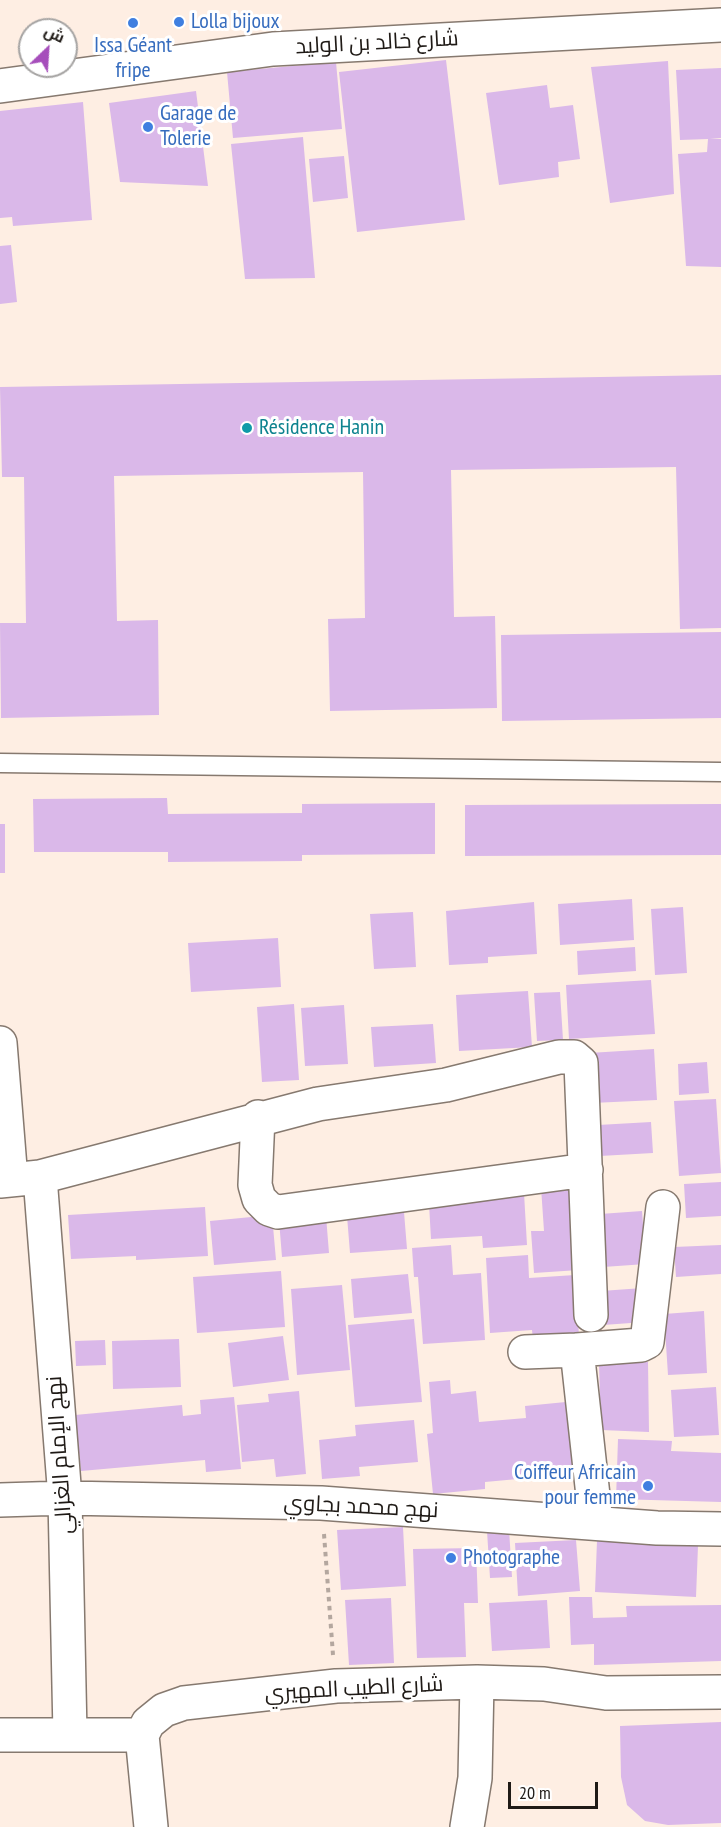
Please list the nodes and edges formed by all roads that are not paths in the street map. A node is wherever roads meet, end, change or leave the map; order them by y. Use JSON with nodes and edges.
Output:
{"nodes":[{"id":1,"x":721,"y":24,"type":"edge"},
{"id":2,"x":0,"y":86,"type":"edge"},
{"id":3,"x":0,"y":763,"type":"edge"},
{"id":4,"x":721,"y":772,"type":"edge"},
{"id":5,"x":0,"y":1043,"type":"edge"},
{"id":6,"x":258,"y":1117,"type":"junction"},
{"id":7,"x":586,"y":1170,"type":"junction"},
{"id":8,"x":17,"y":1179,"type":"edge"},
{"id":9,"x":663,"y":1207,"type":"dead end"},
{"id":10,"x":591,"y":1315,"type":"dead end"},
{"id":11,"x":578,"y":1350,"type":"junction"},
{"id":12,"x":525,"y":1352,"type":"dead end"},
{"id":13,"x":65,"y":1498,"type":"junction"},
{"id":14,"x":0,"y":1500,"type":"edge"},
{"id":15,"x":596,"y":1523,"type":"junction"},
{"id":16,"x":721,"y":1529,"type":"edge"},
{"id":17,"x":477,"y":1682,"type":"junction"},
{"id":18,"x":721,"y":1692,"type":"edge"},
{"id":19,"x":70,"y":1734,"type":"junction"},
{"id":20,"x":142,"y":1734,"type":"junction"},
{"id":21,"x":0,"y":1735,"type":"edge"},
{"id":22,"x":151,"y":1827,"type":"edge"},
{"id":23,"x":467,"y":1827,"type":"edge"}],
"edges":[{"from":1,"to":2,"type":"street","name":"شارع خالد بن الوليد"},
{"from":3,"to":4,"type":"lane"},
{"from":5,"to":8,"type":"street","name":"نهج الإمام الغزالي"},
{"from":6,"to":7,"type":"street"},
{"from":6,"to":7,"type":"street"},
{"from":6,"to":8,"type":"street"},
{"from":7,"to":10,"type":"street"},
{"from":8,"to":13,"type":"street","name":"نهج الإمام الغزالي"},
{"from":9,"to":11,"type":"street"},
{"from":11,"to":12,"type":"street"},
{"from":11,"to":15,"type":"street"},
{"from":13,"to":14,"type":"street","name":"نهج محمد بجاوي"},
{"from":13,"to":15,"type":"street","name":"نهج محمد بجاوي"},
{"from":13,"to":19,"type":"street","name":"نهج الإمام الغزالي"},
{"from":15,"to":16,"type":"street","name":"نهج محمد بجاوي"},
{"from":17,"to":18,"type":"street","name":"شارع الطيب المهيري"},
{"from":17,"to":20,"type":"street","name":"شارع الطيب المهيري"},
{"from":17,"to":23,"type":"street"},
{"from":19,"to":20,"type":"street"},
{"from":19,"to":21,"type":"street"},
{"from":20,"to":22,"type":"street"}]}
